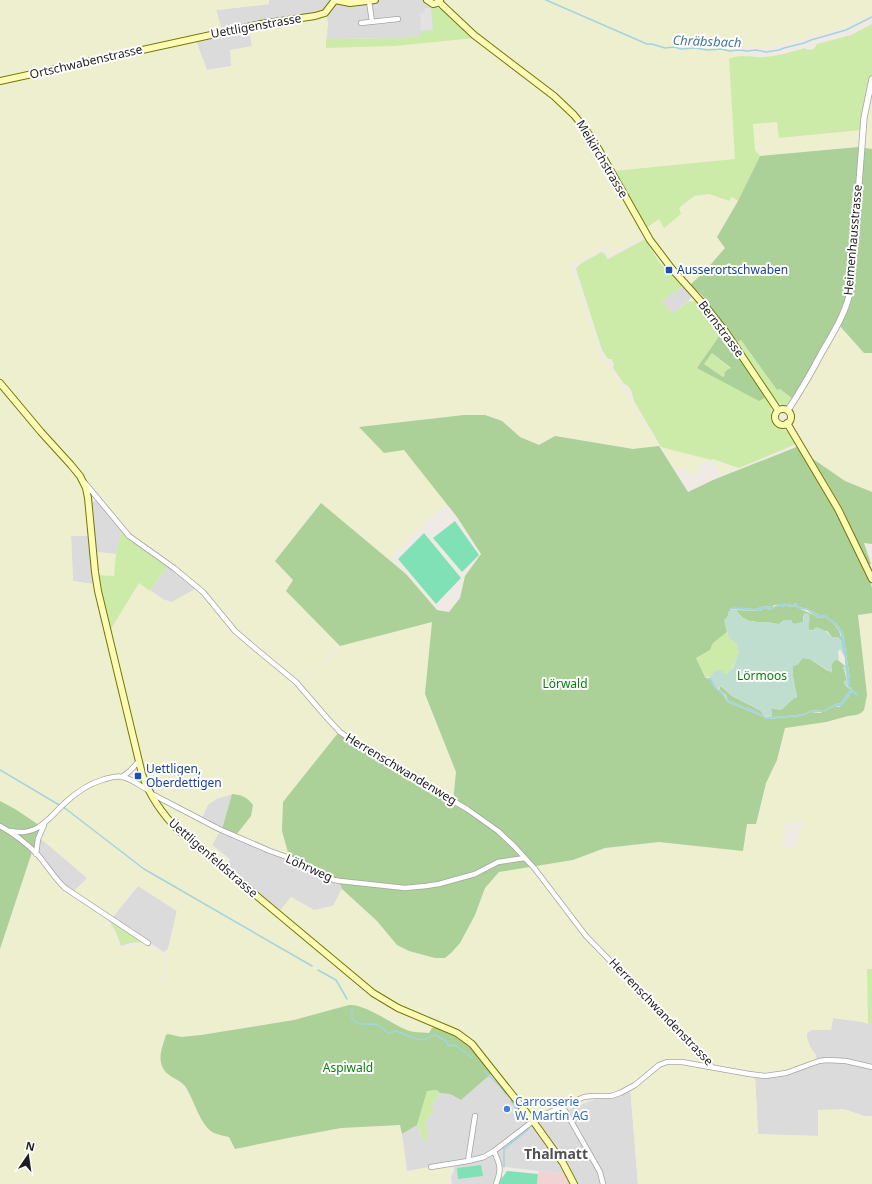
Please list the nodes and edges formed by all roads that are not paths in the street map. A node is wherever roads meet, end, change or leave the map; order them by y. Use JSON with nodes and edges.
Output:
{"nodes":[{"id":1,"x":335,"y":0,"type":"edge"},
{"id":2,"x":428,"y":0,"type":"edge"},
{"id":3,"x":372,"y":1,"type":"edge"},
{"id":4,"x":440,"y":1,"type":"edge"},
{"id":5,"x":398,"y":19,"type":"dead end"},
{"id":6,"x":372,"y":22,"type":"junction"},
{"id":7,"x":361,"y":23,"type":"dead end"},
{"id":8,"x":172,"y":43,"type":"joint"},
{"id":9,"x":872,"y":80,"type":"edge"},
{"id":10,"x":0,"y":81,"type":"edge"},
{"id":11,"x":659,"y":253,"type":"joint"},
{"id":12,"x":0,"y":383,"type":"edge"},
{"id":13,"x":778,"y":410,"type":"junction"},
{"id":14,"x":788,"y":410,"type":"junction"},
{"id":15,"x":787,"y":424,"type":"junction"},
{"id":16,"x":83,"y":482,"type":"junction"},
{"id":17,"x":99,"y":499,"type":"junction"},
{"id":18,"x":89,"y":502,"type":"junction"},
{"id":19,"x":872,"y":579,"type":"edge"},
{"id":20,"x":138,"y":762,"type":"junction"},
{"id":21,"x":122,"y":777,"type":"junction"},
{"id":22,"x":149,"y":792,"type":"junction"},
{"id":23,"x":44,"y":824,"type":"junction"},
{"id":24,"x":0,"y":826,"type":"edge"},
{"id":25,"x":9,"y":831,"type":"junction"},
{"id":26,"x":36,"y":854,"type":"junction"},
{"id":27,"x":525,"y":858,"type":"junction"},
{"id":28,"x":535,"y":869,"type":"joint"},
{"id":29,"x":148,"y":943,"type":"dead end"},
{"id":30,"x":711,"y":1066,"type":"junction"},
{"id":31,"x":872,"y":1067,"type":"edge"},
{"id":32,"x":563,"y":1107,"type":"junction"},
{"id":33,"x":475,"y":1116,"type":"dead end"},
{"id":34,"x":533,"y":1122,"type":"junction"},
{"id":35,"x":494,"y":1151,"type":"junction"},
{"id":36,"x":468,"y":1161,"type":"junction"},
{"id":37,"x":431,"y":1167,"type":"dead end"},
{"id":38,"x":496,"y":1184,"type":"edge"},
{"id":39,"x":574,"y":1184,"type":"edge"},
{"id":40,"x":603,"y":1184,"type":"edge"}],
"edges":[{"from":1,"to":3,"type":"main road"},
{"from":1,"to":8,"type":"main road","name":"Uettligenstrasse"},
{"from":2,"to":4,"type":"main road"},
{"from":3,"to":6,"type":"street"},
{"from":4,"to":11,"type":"main road","name":"Meikirchstrasse"},
{"from":5,"to":6,"type":"street"},
{"from":6,"to":7,"type":"street"},
{"from":8,"to":10,"type":"main road","name":"Ortschwabenstrasse"},
{"from":9,"to":14,"type":"street","name":"Heimenhausstrasse"},
{"from":11,"to":13,"type":"main road","name":"Bernstrasse"},
{"from":12,"to":16,"type":"main road","name":"Uettligenfeldstrasse"},
{"from":13,"to":14,"type":"main road"},
{"from":13,"to":15,"type":"main road"},
{"from":14,"to":15,"type":"main road"},
{"from":15,"to":19,"type":"main road"},
{"from":16,"to":17,"type":"street","name":"Herrenschwandenweg"},
{"from":16,"to":18,"type":"main road","name":"Uettligenfeldstrasse"},
{"from":17,"to":18,"type":"street"},
{"from":17,"to":27,"type":"street","name":"Herrenschwandenweg"},
{"from":18,"to":20,"type":"main road","name":"Uettligenfeldstrasse"},
{"from":20,"to":21,"type":"street"},
{"from":20,"to":22,"type":"main road","name":"Uettligenfeldstrasse"},
{"from":21,"to":22,"type":"street","name":"Löhrweg"},
{"from":21,"to":23,"type":"street"},
{"from":22,"to":27,"type":"street","name":"Löhrweg"},
{"from":22,"to":34,"type":"main road","name":"Uettligenfeldstrasse"},
{"from":23,"to":25,"type":"street"},
{"from":23,"to":26,"type":"street"},
{"from":24,"to":25,"type":"street"},
{"from":25,"to":26,"type":"street"},
{"from":26,"to":29,"type":"street"},
{"from":27,"to":28,"type":"street","name":"Herrenschwandenweg"},
{"from":28,"to":30,"type":"street","name":"Herrenschwandenstrasse"},
{"from":30,"to":31,"type":"street","name":"Herrenschwandenstrasse"},
{"from":30,"to":32,"type":"street"},
{"from":32,"to":34,"type":"street"},
{"from":32,"to":40,"type":"street"},
{"from":33,"to":36,"type":"street"},
{"from":34,"to":35,"type":"street"},
{"from":34,"to":39,"type":"main road"},
{"from":35,"to":36,"type":"street"},
{"from":35,"to":38,"type":"street"},
{"from":36,"to":37,"type":"street"}]}
